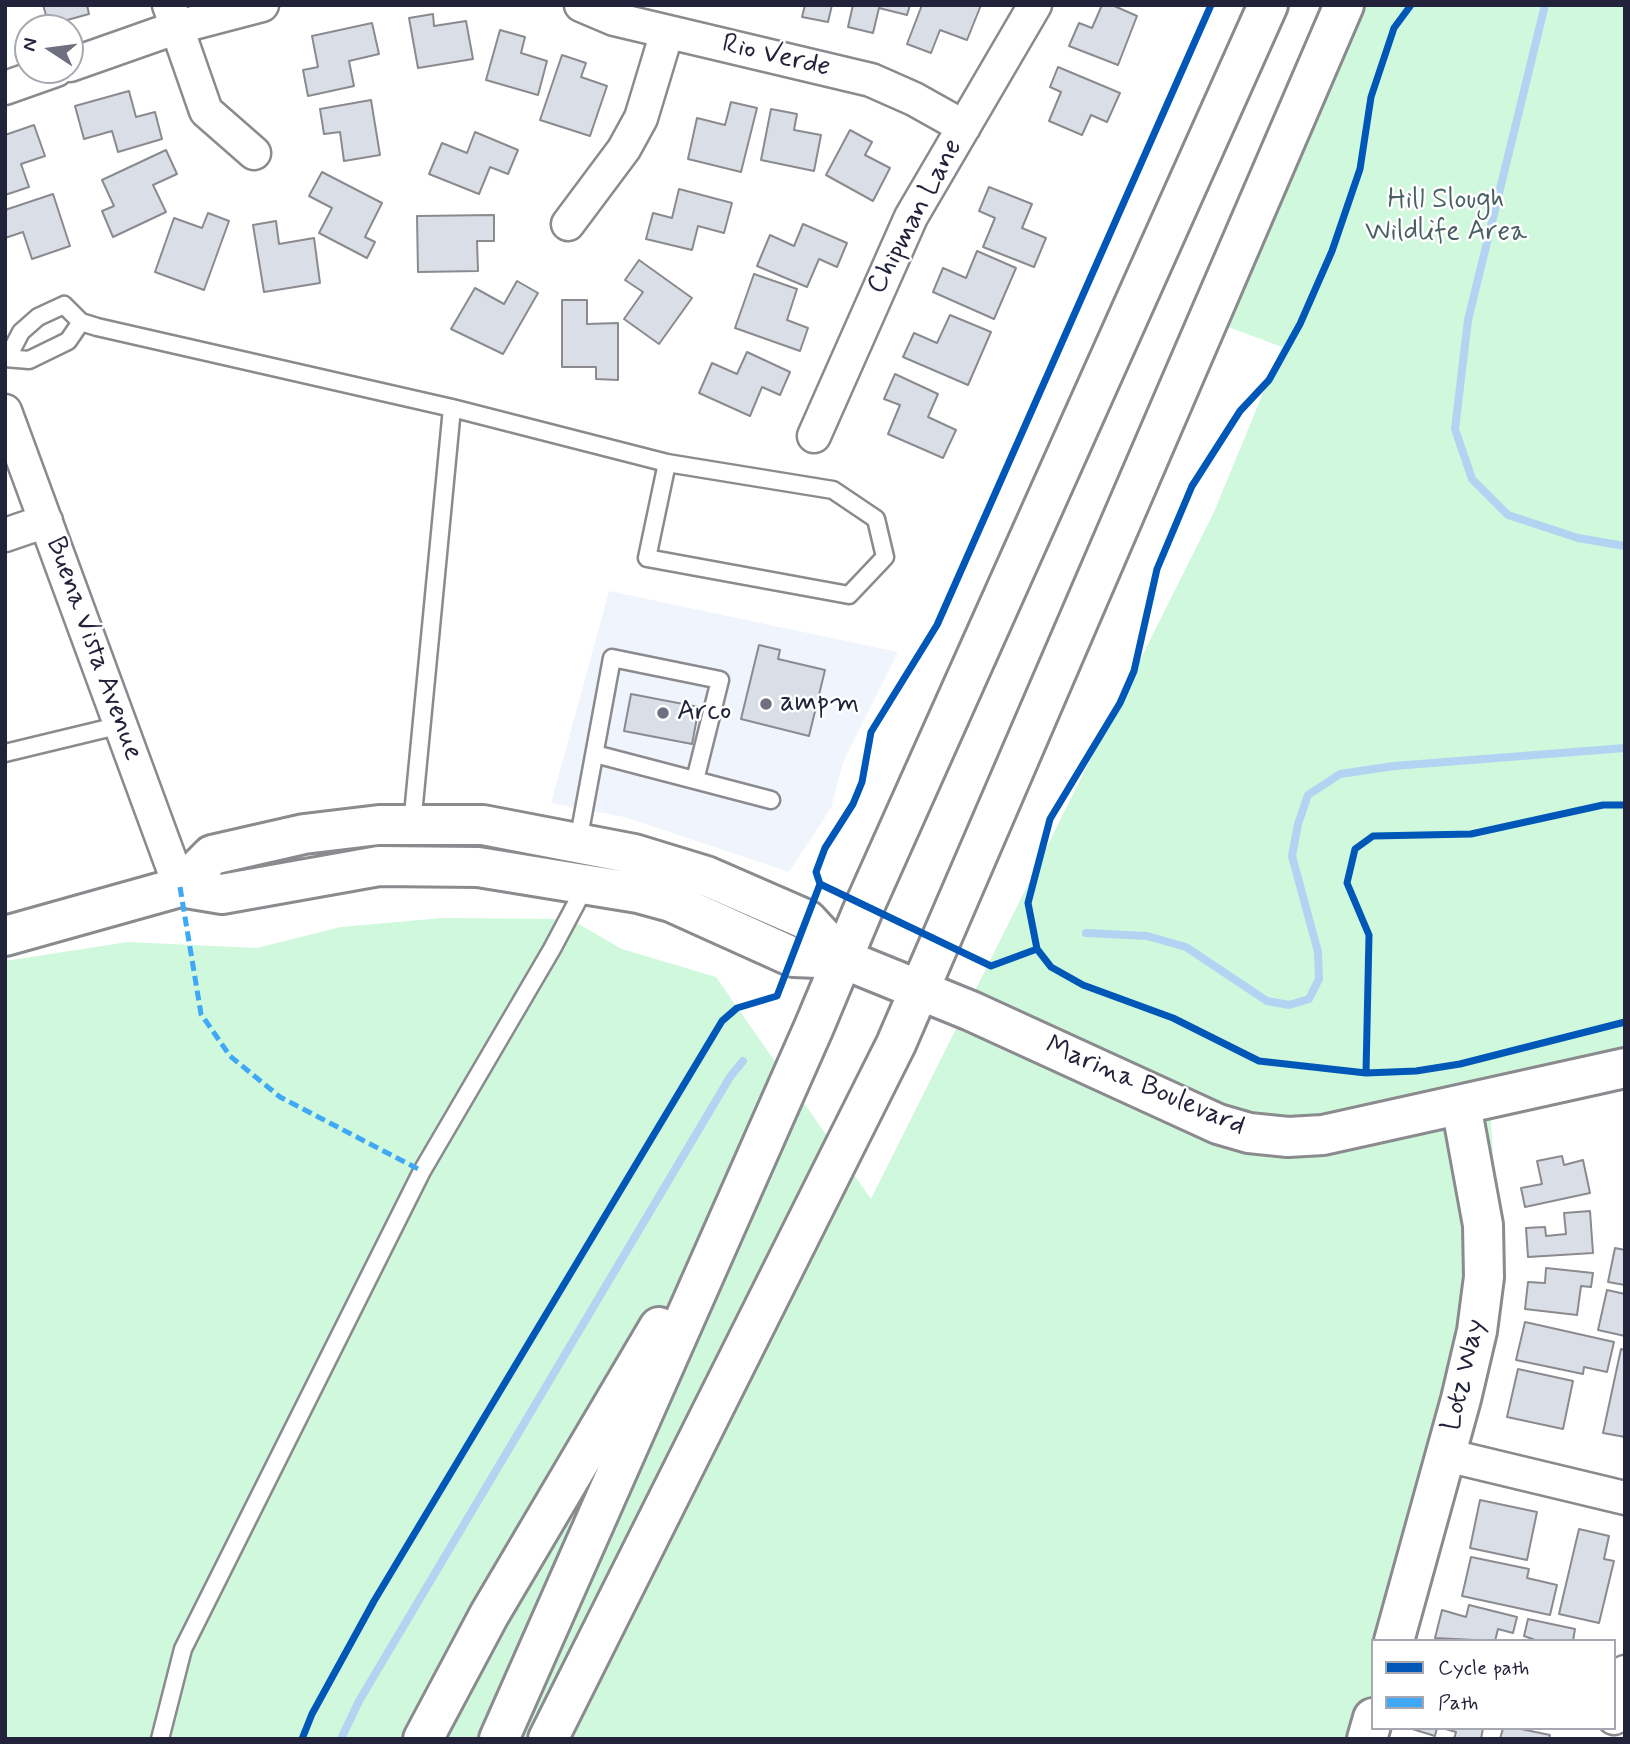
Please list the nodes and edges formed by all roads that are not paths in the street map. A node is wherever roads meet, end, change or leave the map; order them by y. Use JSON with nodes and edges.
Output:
{"nodes":[{"id":1,"x":262,"y":5,"type":"edge"},
{"id":2,"x":581,"y":5,"type":"edge"},
{"id":3,"x":1035,"y":5,"type":"edge"},
{"id":4,"x":1268,"y":5,"type":"edge"},
{"id":5,"x":1344,"y":5,"type":"edge"},
{"id":6,"x":174,"y":16,"type":"edge"},
{"id":7,"x":667,"y":32,"type":"junction"},
{"id":8,"x":84,"y":58,"type":"edge"},
{"id":9,"x":964,"y":127,"type":"junction"},
{"id":10,"x":254,"y":153,"type":"dead end"},
{"id":11,"x":568,"y":224,"type":"dead end"},
{"id":12,"x":81,"y":322,"type":"junction"},
{"id":13,"x":7,"y":358,"type":"edge"},
{"id":14,"x":452,"y":408,"type":"junction"},
{"id":15,"x":5,"y":411,"type":"edge"},
{"id":16,"x":814,"y":436,"type":"dead end"},
{"id":17,"x":667,"y":463,"type":"junction"},
{"id":18,"x":46,"y":521,"type":"junction"},
{"id":19,"x":5,"y":535,"type":"edge"},
{"id":20,"x":121,"y":726,"type":"junction"},
{"id":21,"x":5,"y":753,"type":"edge"},
{"id":22,"x":595,"y":754,"type":"junction"},
{"id":23,"x":695,"y":780,"type":"junction"},
{"id":24,"x":771,"y":800,"type":"dead end"},
{"id":25,"x":412,"y":825,"type":"junction"},
{"id":26,"x":578,"y":842,"type":"junction"},
{"id":27,"x":505,"y":870,"type":"junction"},
{"id":28,"x":587,"y":883,"type":"junction"},
{"id":29,"x":180,"y":887,"type":"junction"},
{"id":30,"x":5,"y":936,"type":"edge"},
{"id":31,"x":843,"y":959,"type":"junction"},
{"id":32,"x":920,"y":991,"type":"junction"},
{"id":33,"x":1625,"y":1068,"type":"edge"},
{"id":34,"x":1461,"y":1105,"type":"junction"},
{"id":35,"x":716,"y":1249,"type":"junction"},
{"id":36,"x":1446,"y":1455,"type":"junction"},
{"id":37,"x":1625,"y":1498,"type":"edge"},
{"id":38,"x":1395,"y":1639,"type":"edge"},
{"id":39,"x":1625,"y":1672,"type":"edge"},
{"id":40,"x":1616,"y":1710,"type":"edge"},
{"id":41,"x":160,"y":1739,"type":"edge"},
{"id":42,"x":423,"y":1739,"type":"edge"},
{"id":43,"x":499,"y":1739,"type":"edge"},
{"id":44,"x":548,"y":1739,"type":"edge"}],
"edges":[{"from":1,"to":6,"type":"street"},
{"from":2,"to":7,"type":"street","name":"Rio Verde"},
{"from":3,"to":9,"type":"street","name":"Chipman Lane"},
{"from":4,"to":31,"type":"main road"},
{"from":5,"to":32,"type":"main road"},
{"from":6,"to":8,"type":"street"},
{"from":6,"to":10,"type":"street"},
{"from":7,"to":9,"type":"street","name":"Rio Verde"},
{"from":7,"to":11,"type":"street"},
{"from":9,"to":16,"type":"street","name":"Chipman Lane"},
{"from":12,"to":13,"type":"lane"},
{"from":12,"to":13,"type":"lane"},
{"from":12,"to":14,"type":"lane"},
{"from":14,"to":17,"type":"lane"},
{"from":14,"to":25,"type":"lane"},
{"from":15,"to":18,"type":"street","name":"Buena Vista Avenue"},
{"from":17,"to":17,"type":"lane"},
{"from":18,"to":19,"type":"street"},
{"from":18,"to":20,"type":"street","name":"Buena Vista Avenue"},
{"from":20,"to":21,"type":"lane"},
{"from":20,"to":29,"type":"street","name":"Buena Vista Avenue"},
{"from":22,"to":23,"type":"lane"},
{"from":22,"to":23,"type":"lane"},
{"from":22,"to":26,"type":"lane"},
{"from":23,"to":24,"type":"lane"},
{"from":25,"to":26,"type":"main road","name":"Marina Boulevard"},
{"from":25,"to":29,"type":"main road","name":"Marina Boulevard"},
{"from":26,"to":27,"type":"main road"},
{"from":26,"to":31,"type":"main road","name":"Marina Boulevard"},
{"from":27,"to":28,"type":"main road","name":"Marina Boulevard"},
{"from":27,"to":29,"type":"main road","name":"Marina Boulevard"},
{"from":28,"to":31,"type":"main road","name":"Marina Boulevard"},
{"from":28,"to":41,"type":"lane"},
{"from":29,"to":30,"type":"main road","name":"Marina Boulevard"},
{"from":31,"to":32,"type":"main road","name":"Marina Boulevard"},
{"from":31,"to":35,"type":"main road"},
{"from":32,"to":34,"type":"main road","name":"Marina Boulevard"},
{"from":32,"to":44,"type":"main road"},
{"from":33,"to":34,"type":"main road","name":"Marina Boulevard"},
{"from":34,"to":36,"type":"main road","name":"Lotz Way"},
{"from":35,"to":42,"type":"main road"},
{"from":35,"to":43,"type":"main road"},
{"from":36,"to":37,"type":"street"},
{"from":36,"to":38,"type":"main road","name":"Lotz Way"},
{"from":39,"to":40,"type":"street"}]}
